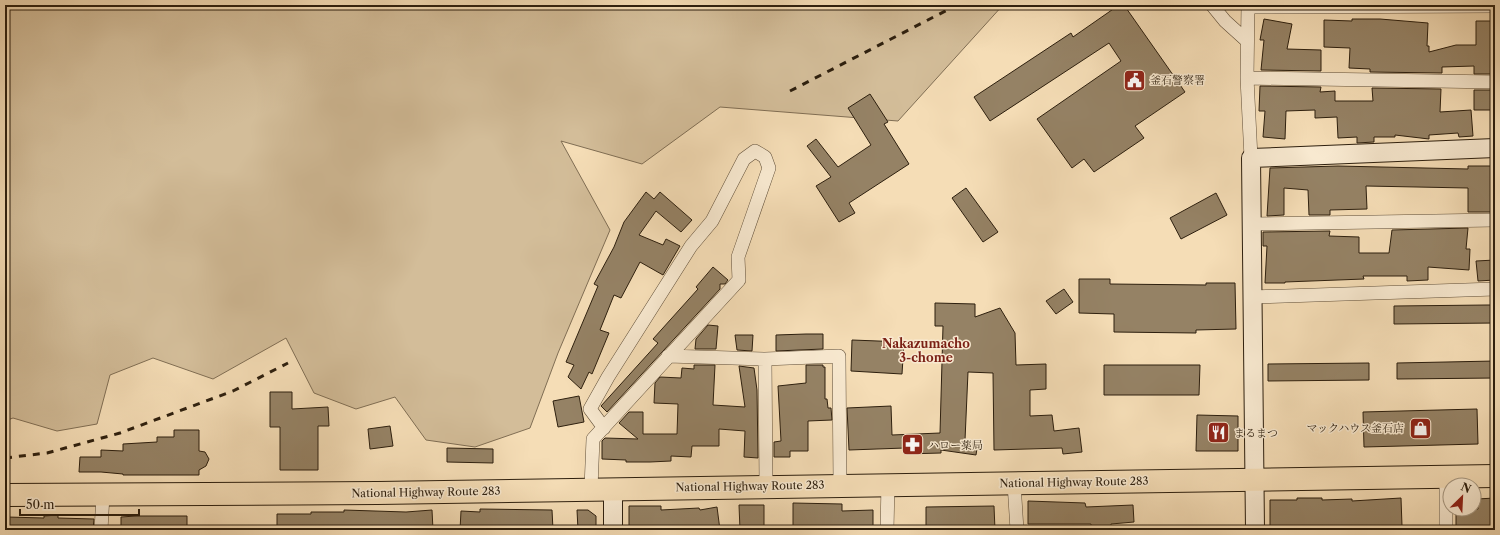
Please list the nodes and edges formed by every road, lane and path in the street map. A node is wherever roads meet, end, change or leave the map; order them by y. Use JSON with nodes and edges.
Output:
{"nodes":[{"id":1,"x":1212,"y":5,"type":"edge"},
{"id":2,"x":1248,"y":6,"type":"edge"},
{"id":3,"x":1495,"y":6,"type":"edge"},
{"id":4,"x":1246,"y":40,"type":"junction"},
{"id":5,"x":1247,"y":78,"type":"junction"},
{"id":6,"x":1495,"y":82,"type":"edge"},
{"id":7,"x":1495,"y":148,"type":"edge"},
{"id":8,"x":1251,"y":158,"type":"junction"},
{"id":9,"x":1495,"y":220,"type":"edge"},
{"id":10,"x":1252,"y":224,"type":"junction"},
{"id":11,"x":1495,"y":289,"type":"edge"},
{"id":12,"x":1253,"y":297,"type":"junction"},
{"id":13,"x":668,"y":356,"type":"junction"},
{"id":14,"x":765,"y":359,"type":"junction"},
{"id":15,"x":604,"y":428,"type":"junction"},
{"id":16,"x":1495,"y":476,"type":"edge"},
{"id":17,"x":1442,"y":477,"type":"edge"},
{"id":18,"x":1446,"y":477,"type":"edge"},
{"id":19,"x":1255,"y":479,"type":"junction"},
{"id":20,"x":1014,"y":483,"type":"junction"},
{"id":21,"x":888,"y":484,"type":"junction"},
{"id":22,"x":840,"y":485,"type":"junction"},
{"id":23,"x":766,"y":486,"type":"junction"},
{"id":24,"x":591,"y":488,"type":"junction"},
{"id":25,"x":613,"y":488,"type":"junction"},
{"id":26,"x":5,"y":495,"type":"edge"},
{"id":27,"x":103,"y":495,"type":"junction"},
{"id":28,"x":1446,"y":517,"type":"edge"},
{"id":29,"x":101,"y":530,"type":"edge"},
{"id":30,"x":613,"y":530,"type":"edge"},
{"id":31,"x":887,"y":530,"type":"edge"},
{"id":32,"x":1017,"y":530,"type":"edge"},
{"id":33,"x":1255,"y":530,"type":"edge"},
{"id":34,"x":1446,"y":530,"type":"edge"}],
"edges":[{"from":1,"to":4,"type":"street"},
{"from":2,"to":3,"type":"street"},
{"from":2,"to":4,"type":"street"},
{"from":4,"to":5,"type":"street"},
{"from":5,"to":6,"type":"street"},
{"from":5,"to":8,"type":"street"},
{"from":7,"to":8,"type":"street"},
{"from":8,"to":10,"type":"street"},
{"from":9,"to":10,"type":"street"},
{"from":10,"to":12,"type":"street"},
{"from":11,"to":12,"type":"street"},
{"from":12,"to":19,"type":"street"},
{"from":13,"to":14,"type":"street"},
{"from":13,"to":15,"type":"street"},
{"from":13,"to":15,"type":"street"},
{"from":14,"to":22,"type":"street"},
{"from":14,"to":23,"type":"street"},
{"from":15,"to":24,"type":"street"},
{"from":16,"to":18,"type":"highway","name":"National Highway Route 283"},
{"from":17,"to":19,"type":"highway","name":"National Highway Route 283"},
{"from":19,"to":20,"type":"highway","name":"National Highway Route 283"},
{"from":19,"to":33,"type":"street"},
{"from":20,"to":21,"type":"highway","name":"National Highway Route 283"},
{"from":20,"to":32,"type":"street"},
{"from":21,"to":22,"type":"highway","name":"National Highway Route 283"},
{"from":21,"to":31,"type":"street"},
{"from":22,"to":23,"type":"highway","name":"National Highway Route 283"},
{"from":23,"to":25,"type":"highway","name":"National Highway Route 283"},
{"from":24,"to":25,"type":"highway","name":"National Highway Route 283"},
{"from":24,"to":27,"type":"highway","name":"National Highway Route 283"},
{"from":25,"to":30,"type":"street"},
{"from":26,"to":27,"type":"highway","name":"National Highway Route 283"},
{"from":27,"to":29,"type":"street"},
{"from":28,"to":34,"type":"street"}]}
